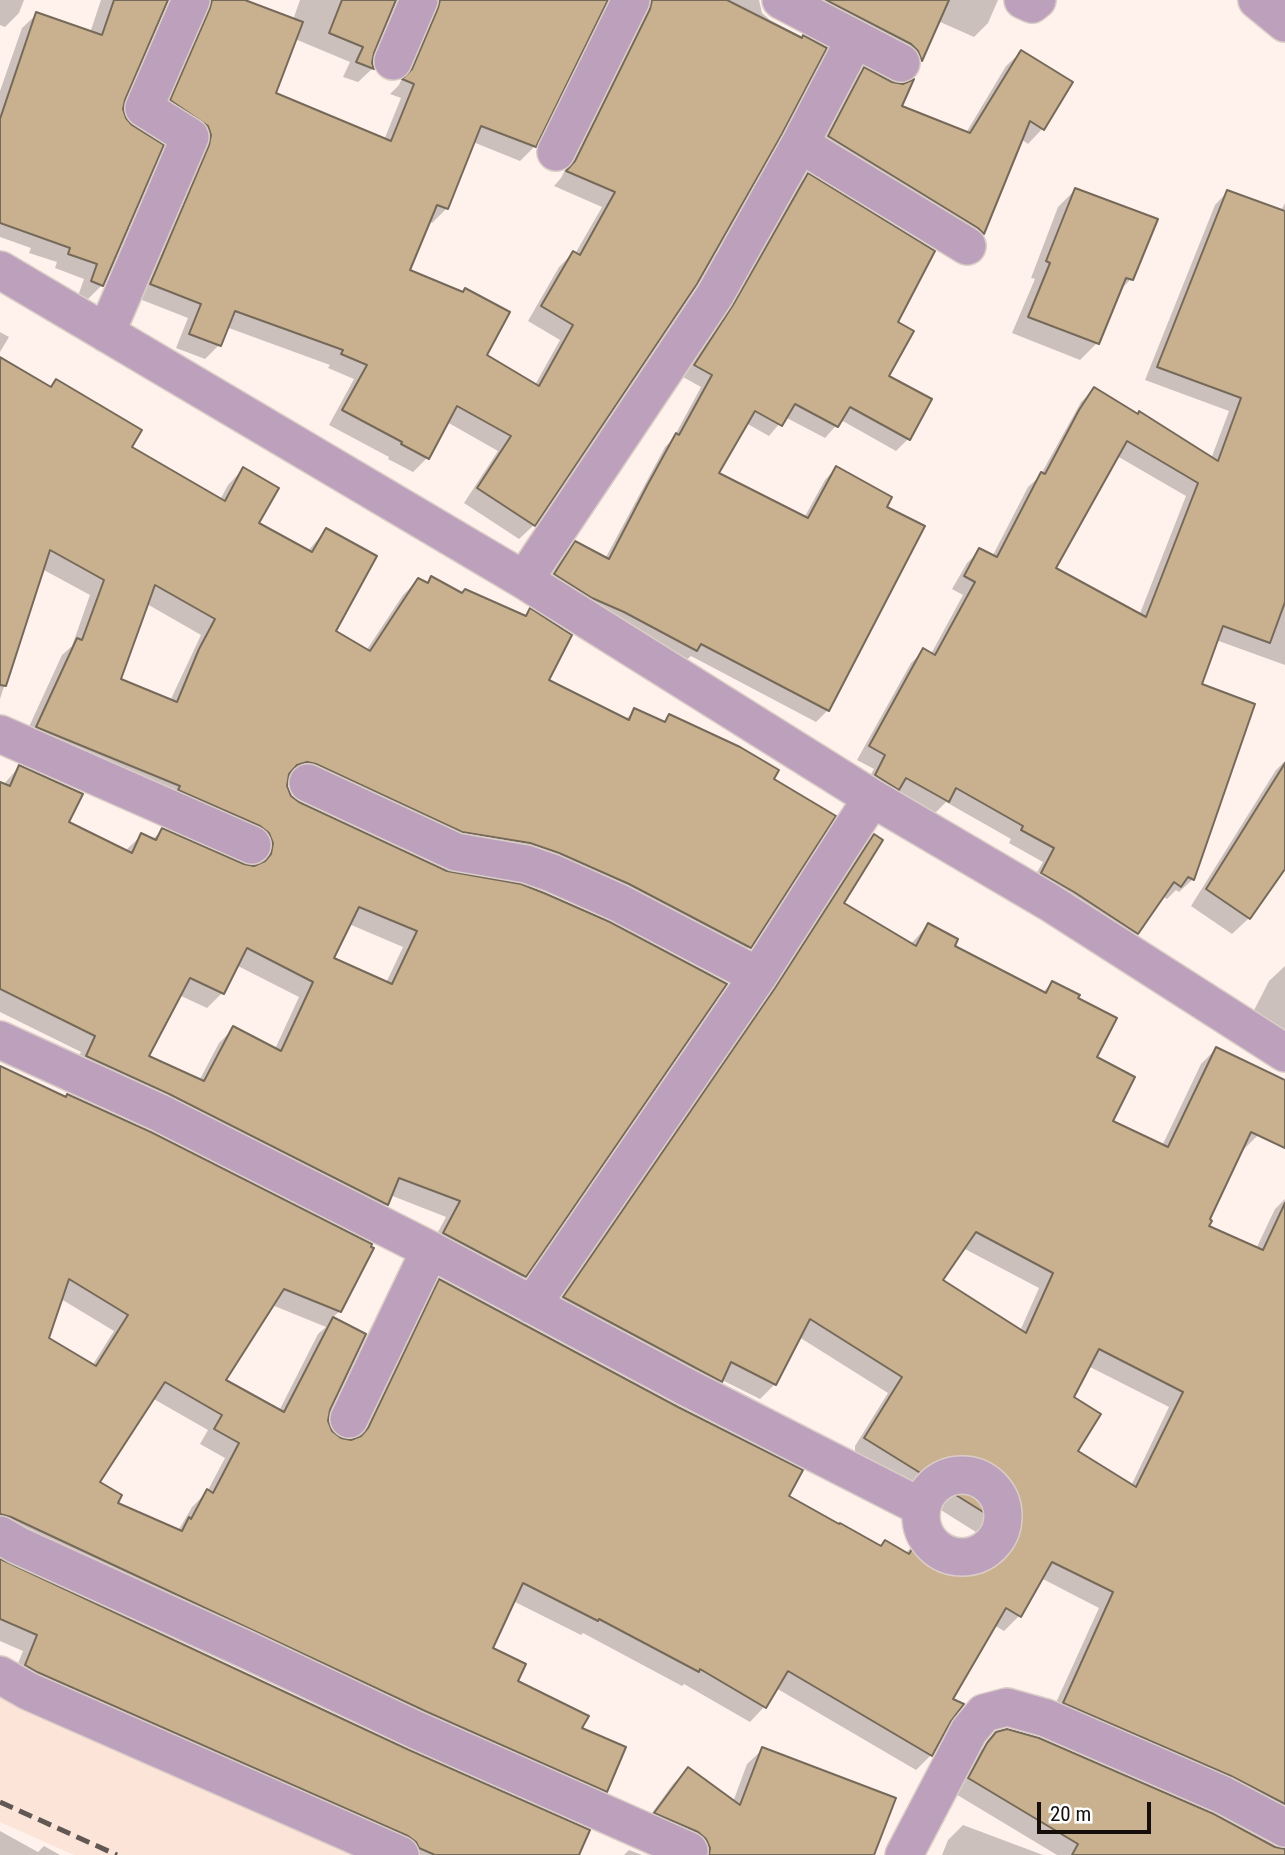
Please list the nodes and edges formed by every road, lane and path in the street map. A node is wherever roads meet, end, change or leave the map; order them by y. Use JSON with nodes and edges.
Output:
{"nodes":[{"id":1,"x":191,"y":0,"type":"edge"},
{"id":2,"x":419,"y":0,"type":"edge"},
{"id":3,"x":631,"y":0,"type":"edge"},
{"id":4,"x":781,"y":0,"type":"edge"},
{"id":5,"x":1023,"y":0,"type":"edge"},
{"id":6,"x":1037,"y":0,"type":"edge"},
{"id":7,"x":1257,"y":0,"type":"edge"},
{"id":8,"x":1285,"y":23,"type":"edge"},
{"id":9,"x":856,"y":39,"type":"junction"},
{"id":10,"x":393,"y":61,"type":"dead end"},
{"id":11,"x":901,"y":63,"type":"dead end"},
{"id":12,"x":800,"y":144,"type":"junction"},
{"id":13,"x":556,"y":152,"type":"dead end"},
{"id":14,"x":967,"y":246,"type":"dead end"},
{"id":15,"x":0,"y":270,"type":"edge"},
{"id":16,"x":106,"y":333,"type":"junction"},
{"id":17,"x":524,"y":580,"type":"junction"},
{"id":18,"x":0,"y":734,"type":"edge"},
{"id":19,"x":308,"y":783,"type":"dead end"},
{"id":20,"x":872,"y":799,"type":"junction"},
{"id":21,"x":251,"y":845,"type":"dead end"},
{"id":22,"x":758,"y":976,"type":"junction"},
{"id":23,"x":0,"y":1040,"type":"edge"},
{"id":24,"x":1281,"y":1050,"type":"edge"},
{"id":25,"x":430,"y":1250,"type":"junction"},
{"id":26,"x":532,"y":1305,"type":"junction"},
{"id":27,"x":349,"y":1419,"type":"dead end"},
{"id":28,"x":921,"y":1507,"type":"dead end"},
{"id":29,"x":0,"y":1535,"type":"edge"},
{"id":30,"x":0,"y":1675,"type":"edge"},
{"id":31,"x":1285,"y":1828,"type":"edge"},
{"id":32,"x":689,"y":1851,"type":"dead end"},
{"id":33,"x":400,"y":1855,"type":"edge"},
{"id":34,"x":904,"y":1855,"type":"edge"}],
"edges":[{"from":1,"to":16,"type":"street"},
{"from":2,"to":10,"type":"street"},
{"from":3,"to":13,"type":"street"},
{"from":4,"to":9,"type":"street"},
{"from":5,"to":6,"type":"street"},
{"from":7,"to":8,"type":"street"},
{"from":9,"to":11,"type":"street"},
{"from":9,"to":12,"type":"street"},
{"from":12,"to":14,"type":"street"},
{"from":12,"to":17,"type":"street"},
{"from":15,"to":16,"type":"street"},
{"from":16,"to":17,"type":"street"},
{"from":17,"to":20,"type":"street"},
{"from":18,"to":21,"type":"street"},
{"from":19,"to":22,"type":"street"},
{"from":20,"to":22,"type":"street"},
{"from":20,"to":24,"type":"street"},
{"from":22,"to":26,"type":"street"},
{"from":23,"to":25,"type":"street"},
{"from":25,"to":26,"type":"street"},
{"from":25,"to":27,"type":"street"},
{"from":26,"to":28,"type":"street"},
{"from":29,"to":32,"type":"street"},
{"from":30,"to":33,"type":"street"},
{"from":31,"to":34,"type":"street"}]}
